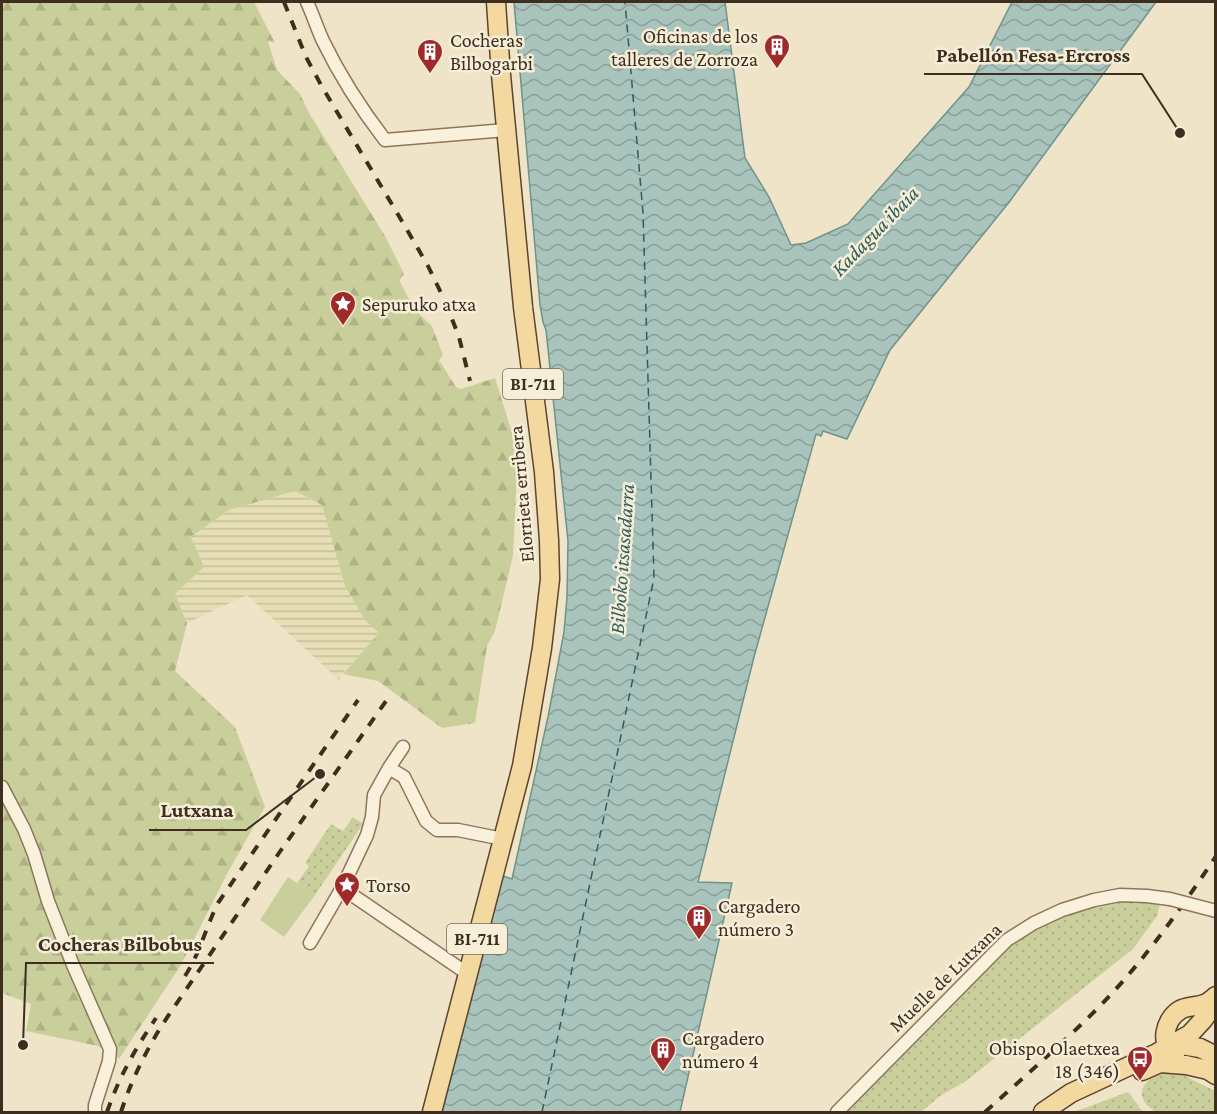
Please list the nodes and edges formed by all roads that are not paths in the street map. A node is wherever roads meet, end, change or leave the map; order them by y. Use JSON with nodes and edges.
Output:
{"nodes":[{"id":1,"x":308,"y":2,"type":"edge"},
{"id":2,"x":496,"y":2,"type":"edge"},
{"id":3,"x":506,"y":130,"type":"junction"},
{"id":4,"x":403,"y":747,"type":"dead end"},
{"id":5,"x":389,"y":768,"type":"junction"},
{"id":6,"x":2,"y":787,"type":"edge"},
{"id":7,"x":503,"y":839,"type":"junction"},
{"id":8,"x":342,"y":888,"type":"junction"},
{"id":9,"x":1215,"y":911,"type":"edge"},
{"id":10,"x":310,"y":943,"type":"dead end"},
{"id":11,"x":468,"y":974,"type":"junction"},
{"id":12,"x":1215,"y":996,"type":"edge"},
{"id":13,"x":1215,"y":1002,"type":"edge"},
{"id":14,"x":1174,"y":1053,"type":"junction"},
{"id":15,"x":1215,"y":1056,"type":"edge"},
{"id":16,"x":1215,"y":1075,"type":"edge"},
{"id":17,"x":94,"y":1113,"type":"edge"},
{"id":18,"x":432,"y":1113,"type":"edge"},
{"id":19,"x":837,"y":1113,"type":"edge"},
{"id":20,"x":1042,"y":1113,"type":"edge"},
{"id":21,"x":1051,"y":1113,"type":"edge"}],
"edges":[{"from":1,"to":3,"type":"street"},
{"from":2,"to":3,"type":"main road","name":"Elorrieta erribera","number":"BI-711"},
{"from":3,"to":7,"type":"main road","name":"Elorrieta erribera","number":"BI-711"},
{"from":4,"to":5,"type":"street"},
{"from":5,"to":7,"type":"street"},
{"from":5,"to":8,"type":"street"},
{"from":6,"to":17,"type":"street"},
{"from":7,"to":11,"type":"main road","number":"BI-711"},
{"from":8,"to":10,"type":"street"},
{"from":8,"to":11,"type":"street"},
{"from":9,"to":19,"type":"street","name":"Muelle de Lutxana","bridge":true},
{"from":11,"to":18,"type":"main road","number":"BI-711"},
{"from":12,"to":14,"type":"main road"},
{"from":13,"to":14,"type":"main road"},
{"from":14,"to":15,"type":"main road"},
{"from":14,"to":16,"type":"main road"},
{"from":14,"to":20,"type":"main road"},
{"from":14,"to":21,"type":"main road"}]}
